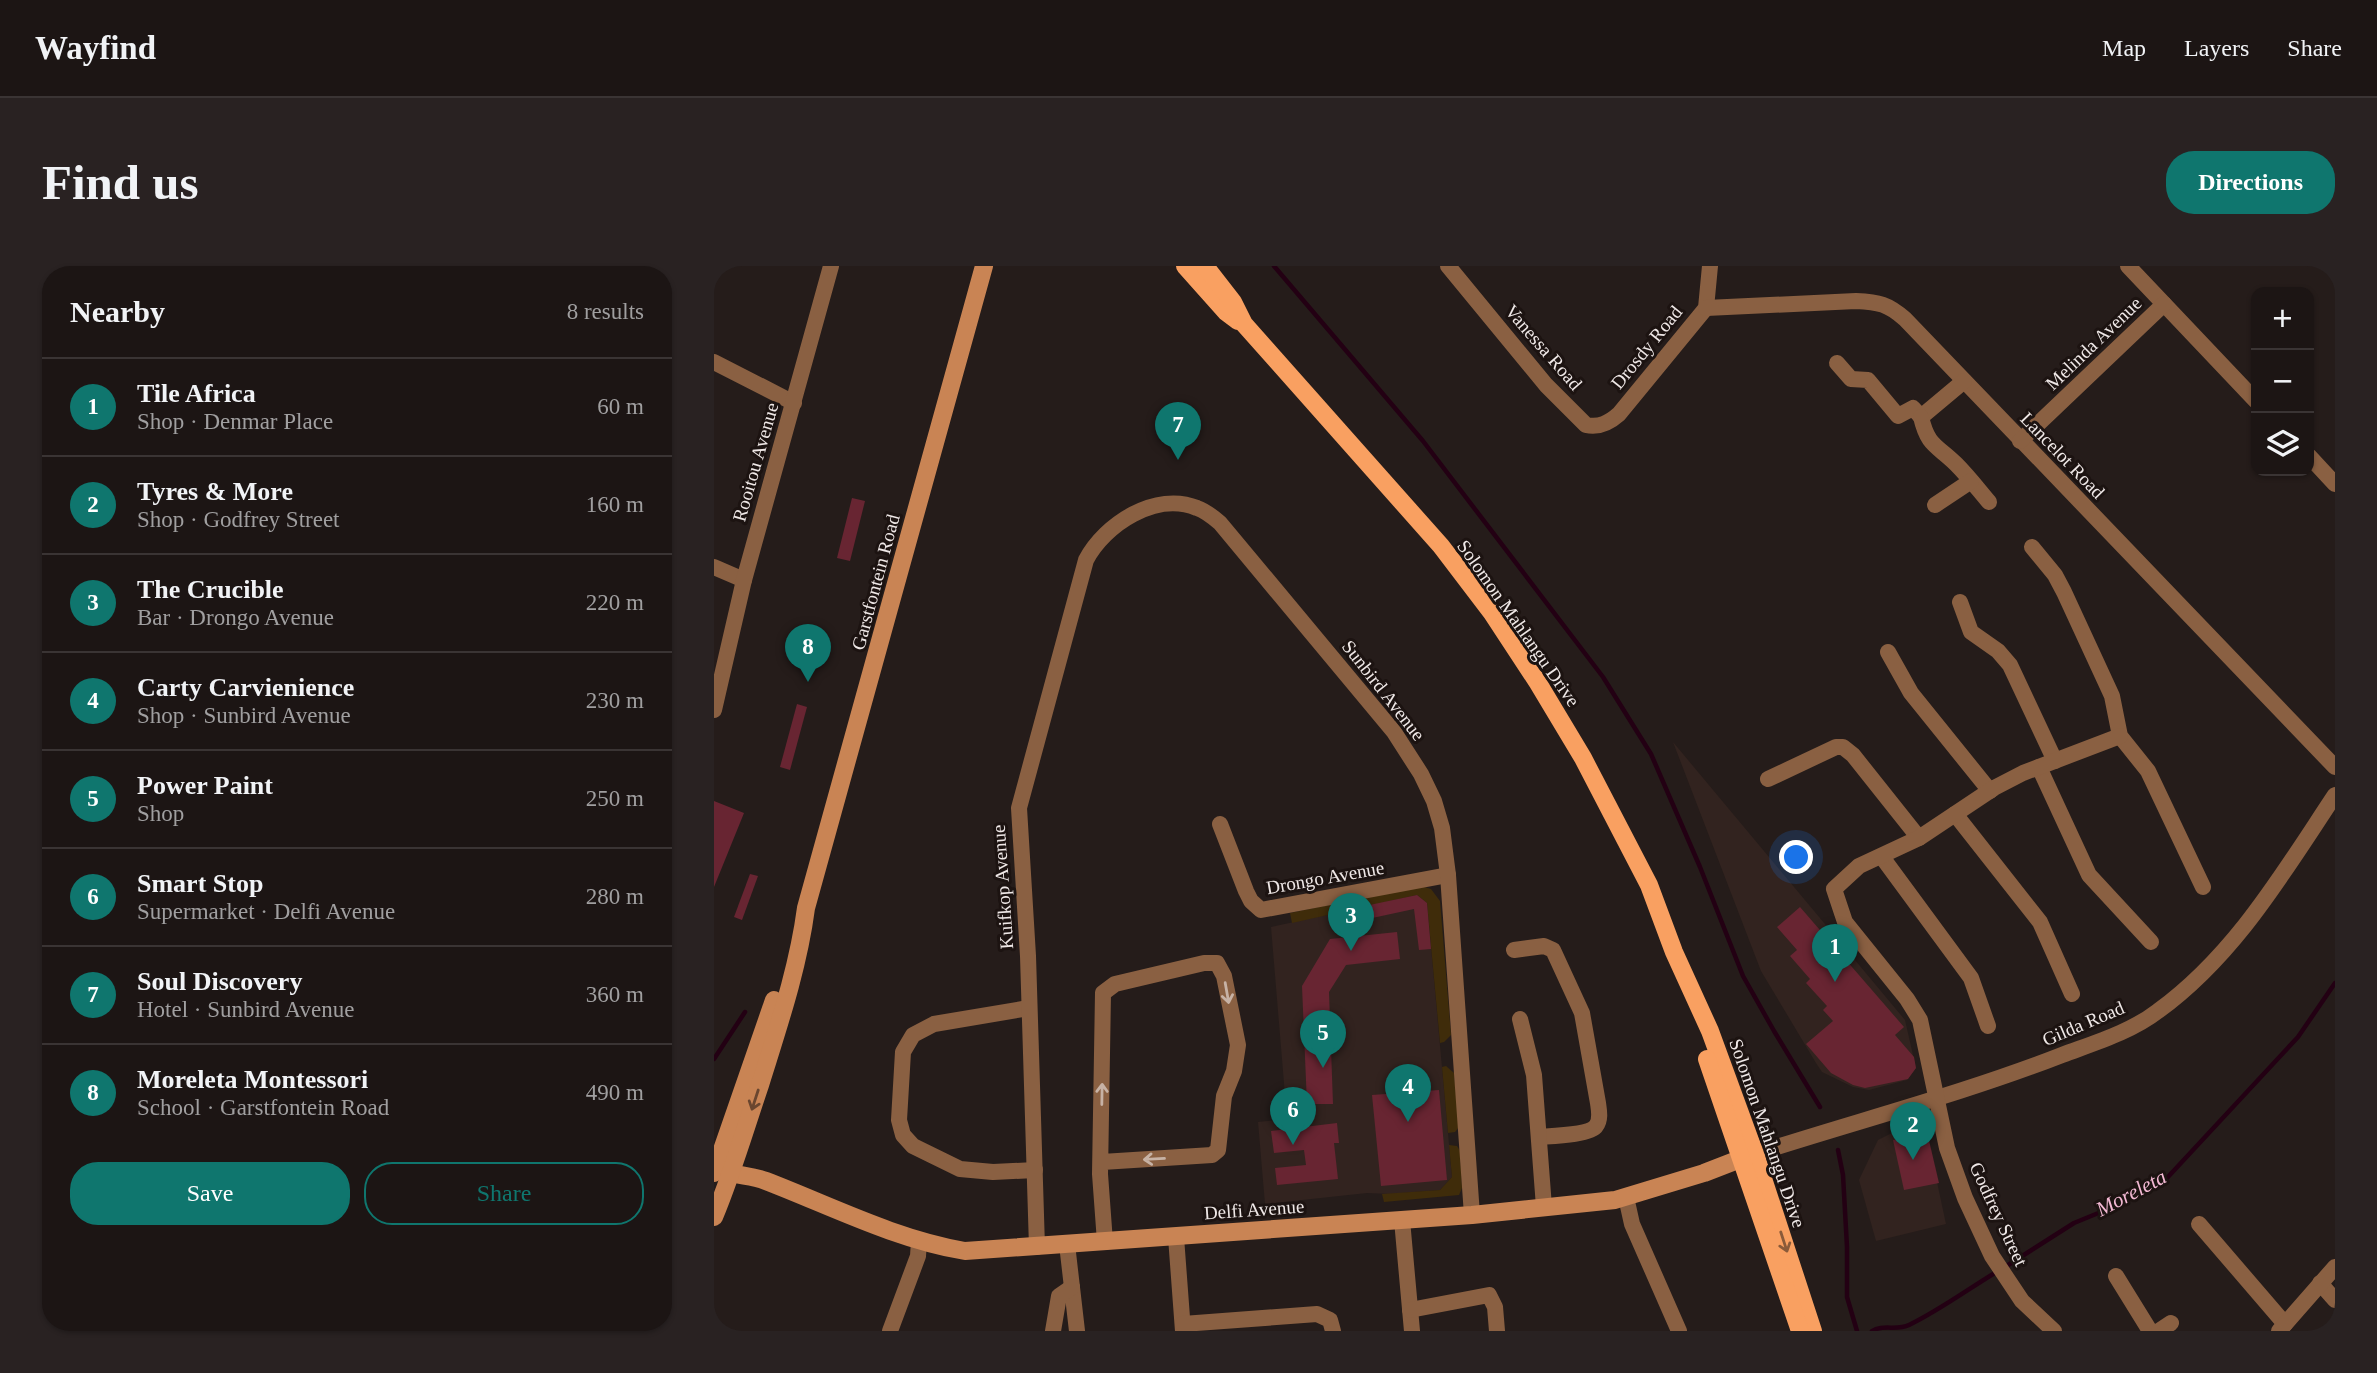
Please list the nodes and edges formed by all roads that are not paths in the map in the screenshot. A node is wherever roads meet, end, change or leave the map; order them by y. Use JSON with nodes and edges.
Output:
{"nodes":[{"id":1,"x":831,"y":266,"type":"edge"},
{"id":2,"x":984,"y":266,"type":"edge"},
{"id":3,"x":1185,"y":266,"type":"edge"},
{"id":4,"x":1205,"y":266,"type":"edge"},
{"id":5,"x":1448,"y":266,"type":"edge"},
{"id":6,"x":1710,"y":266,"type":"edge"},
{"id":7,"x":2127,"y":266,"type":"edge"},
{"id":8,"x":2164,"y":304,"type":"junction"},
{"id":9,"x":1706,"y":308,"type":"junction"},
{"id":10,"x":1244,"y":324,"type":"junction"},
{"id":11,"x":714,"y":362,"type":"edge"},
{"id":12,"x":1837,"y":363,"type":"dead end"},
{"id":13,"x":1964,"y":381,"type":"junction"},
{"id":14,"x":2251,"y":396,"type":"edge"},
{"id":15,"x":794,"y":403,"type":"junction"},
{"id":16,"x":1619,"y":414,"type":"joint"},
{"id":17,"x":1921,"y":417,"type":"junction"},
{"id":18,"x":2020,"y":441,"type":"junction"},
{"id":19,"x":2314,"y":461,"type":"edge"},
{"id":20,"x":1971,"y":481,"type":"junction"},
{"id":21,"x":2335,"y":484,"type":"edge"},
{"id":22,"x":1989,"y":502,"type":"dead end"},
{"id":23,"x":1936,"y":506,"type":"dead end"},
{"id":24,"x":1100,"y":538,"type":"joint"},
{"id":25,"x":2032,"y":547,"type":"dead end"},
{"id":26,"x":714,"y":567,"type":"edge"},
{"id":27,"x":744,"y":580,"type":"junction"},
{"id":28,"x":1960,"y":602,"type":"dead end"},
{"id":29,"x":1888,"y":652,"type":"dead end"},
{"id":30,"x":714,"y":710,"type":"edge"},
{"id":31,"x":2120,"y":736,"type":"junction"},
{"id":32,"x":2055,"y":761,"type":"junction"},
{"id":33,"x":2039,"y":767,"type":"junction"},
{"id":34,"x":2335,"y":767,"type":"edge"},
{"id":35,"x":1768,"y":779,"type":"dead end"},
{"id":36,"x":1990,"y":791,"type":"junction"},
{"id":37,"x":2335,"y":795,"type":"edge"},
{"id":38,"x":1955,"y":814,"type":"junction"},
{"id":39,"x":1220,"y":824,"type":"dead end"},
{"id":40,"x":1919,"y":838,"type":"junction"},
{"id":41,"x":1882,"y":857,"type":"junction"},
{"id":42,"x":1448,"y":875,"type":"junction"},
{"id":43,"x":2203,"y":887,"type":"dead end"},
{"id":44,"x":806,"y":908,"type":"junction"},
{"id":45,"x":2151,"y":942,"type":"dead end"},
{"id":46,"x":1514,"y":950,"type":"dead end"},
{"id":47,"x":2072,"y":994,"type":"dead end"},
{"id":48,"x":1029,"y":1009,"type":"junction"},
{"id":49,"x":1520,"y":1019,"type":"dead end"},
{"id":50,"x":1988,"y":1026,"type":"dead end"},
{"id":51,"x":1938,"y":1099,"type":"junction"},
{"id":52,"x":723,"y":1125,"type":"edge"},
{"id":53,"x":1539,"y":1138,"type":"junction"},
{"id":54,"x":724,"y":1150,"type":"edge"},
{"id":55,"x":1749,"y":1156,"type":"junction"},
{"id":56,"x":1102,"y":1162,"type":"junction"},
{"id":57,"x":1035,"y":1170,"type":"junction"},
{"id":58,"x":718,"y":1171,"type":"edge"},
{"id":59,"x":762,"y":1179,"type":"junction"},
{"id":60,"x":1626,"y":1197,"type":"junction"},
{"id":61,"x":1544,"y":1207,"type":"junction"},
{"id":62,"x":1472,"y":1215,"type":"junction"},
{"id":63,"x":714,"y":1217,"type":"edge"},
{"id":64,"x":1402,"y":1220,"type":"junction"},
{"id":65,"x":2199,"y":1224,"type":"dead end"},
{"id":66,"x":1176,"y":1237,"type":"junction"},
{"id":67,"x":919,"y":1241,"type":"junction"},
{"id":68,"x":1105,"y":1242,"type":"junction"},
{"id":69,"x":1067,"y":1244,"type":"junction"},
{"id":70,"x":1037,"y":1247,"type":"junction"},
{"id":71,"x":2335,"y":1267,"type":"edge"},
{"id":72,"x":2116,"y":1276,"type":"dead end"},
{"id":73,"x":2320,"y":1283,"type":"junction"},
{"id":74,"x":1072,"y":1287,"type":"junction"},
{"id":75,"x":2335,"y":1300,"type":"edge"},
{"id":76,"x":1410,"y":1310,"type":"junction"},
{"id":77,"x":2282,"y":1327,"type":"edge"},
{"id":78,"x":1183,"y":1328,"type":"edge"},
{"id":79,"x":890,"y":1331,"type":"edge"},
{"id":80,"x":1053,"y":1331,"type":"edge"},
{"id":81,"x":1077,"y":1331,"type":"edge"},
{"id":82,"x":1334,"y":1331,"type":"edge"},
{"id":83,"x":1412,"y":1331,"type":"edge"},
{"id":84,"x":1497,"y":1331,"type":"edge"},
{"id":85,"x":1679,"y":1331,"type":"edge"},
{"id":86,"x":1800,"y":1331,"type":"edge"},
{"id":87,"x":1813,"y":1331,"type":"edge"},
{"id":88,"x":2054,"y":1331,"type":"edge"},
{"id":89,"x":2150,"y":1331,"type":"edge"}],
"edges":[{"from":1,"to":15,"type":"street","name":"Rooitou Avenue"},
{"from":2,"to":44,"type":"main road","name":"Garstfontein Road"},
{"from":3,"to":10,"type":"main road","name":"Solomon Mahlangu Drive"},
{"from":4,"to":10,"type":"main road","name":"Solomon Mahlangu Drive"},
{"from":5,"to":16,"type":"street","name":"Vanessa Road"},
{"from":6,"to":9,"type":"street","name":"Drosdy Road"},
{"from":7,"to":8,"type":"street"},
{"from":8,"to":14,"type":"street"},
{"from":8,"to":18,"type":"street","name":"Melinda Avenue"},
{"from":9,"to":13,"type":"street","name":"Lancelot Road"},
{"from":9,"to":16,"type":"street","name":"Drosdy Road"},
{"from":10,"to":55,"type":"main road","name":"Solomon Mahlangu Drive"},
{"from":11,"to":15,"type":"street"},
{"from":12,"to":17,"type":"street"},
{"from":13,"to":17,"type":"street"},
{"from":13,"to":18,"type":"street","name":"Lancelot Road"},
{"from":15,"to":27,"type":"street","name":"Rooitou Avenue"},
{"from":17,"to":20,"type":"street"},
{"from":18,"to":34,"type":"street","name":"Lancelot Road"},
{"from":19,"to":21,"type":"street"},
{"from":20,"to":22,"type":"street"},
{"from":20,"to":23,"type":"street"},
{"from":24,"to":42,"type":"street","name":"Sunbird Avenue"},
{"from":24,"to":48,"type":"street","name":"Kuifkop Avenue"},
{"from":25,"to":31,"type":"street"},
{"from":26,"to":27,"type":"street"},
{"from":27,"to":30,"type":"street","name":"Rooitou Avenue"},
{"from":28,"to":32,"type":"street"},
{"from":29,"to":36,"type":"street"},
{"from":31,"to":32,"type":"street"},
{"from":31,"to":43,"type":"street"},
{"from":32,"to":33,"type":"street"},
{"from":33,"to":36,"type":"street"},
{"from":33,"to":45,"type":"street"},
{"from":35,"to":40,"type":"street"},
{"from":36,"to":38,"type":"street"},
{"from":37,"to":51,"type":"street","name":"Gilda Road"},
{"from":38,"to":40,"type":"street"},
{"from":38,"to":47,"type":"street"},
{"from":39,"to":42,"type":"street","name":"Drongo Avenue"},
{"from":40,"to":41,"type":"street"},
{"from":41,"to":50,"type":"street"},
{"from":41,"to":51,"type":"street","name":"Godfrey Street"},
{"from":42,"to":62,"type":"street","name":"Sunbird Avenue"},
{"from":44,"to":52,"type":"main road","name":"Garstfontein Road"},
{"from":44,"to":54,"type":"main road","name":"Garstfontein Road","one_way":true},
{"from":46,"to":53,"type":"street"},
{"from":48,"to":57,"type":"street","name":"Kuifkop Avenue"},
{"from":48,"to":57,"type":"street"},
{"from":49,"to":53,"type":"street"},
{"from":51,"to":55,"type":"street","name":"Gilda Road"},
{"from":51,"to":88,"type":"street","name":"Godfrey Street"},
{"from":52,"to":54,"type":"main road","name":"Garstfontein Road"},
{"from":53,"to":61,"type":"street"},
{"from":54,"to":58,"type":"main road","name":"Garstfontein Road"},
{"from":54,"to":59,"type":"main road","name":"Delfi Avenue"},
{"from":55,"to":60,"type":"main road","name":"Delfi Avenue"},
{"from":55,"to":86,"type":"main road","name":"Solomon Mahlangu Drive"},
{"from":55,"to":87,"type":"main road","name":"Solomon Mahlangu Drive","one_way":true},
{"from":56,"to":56,"type":"street","one_way":true},
{"from":56,"to":68,"type":"street"},
{"from":57,"to":70,"type":"street","name":"Kuifkop Avenue"},
{"from":58,"to":59,"type":"main road","name":"Delfi Avenue"},
{"from":58,"to":63,"type":"main road","name":"Garstfontein Road"},
{"from":59,"to":67,"type":"main road","name":"Delfi Avenue"},
{"from":60,"to":61,"type":"main road","name":"Delfi Avenue"},
{"from":60,"to":85,"type":"street"},
{"from":61,"to":62,"type":"main road","name":"Delfi Avenue"},
{"from":62,"to":64,"type":"main road","name":"Delfi Avenue"},
{"from":64,"to":66,"type":"main road","name":"Delfi Avenue"},
{"from":64,"to":76,"type":"street"},
{"from":65,"to":77,"type":"street"},
{"from":66,"to":68,"type":"main road","name":"Delfi Avenue"},
{"from":66,"to":78,"type":"street"},
{"from":67,"to":70,"type":"main road","name":"Delfi Avenue"},
{"from":67,"to":79,"type":"street"},
{"from":68,"to":69,"type":"main road","name":"Delfi Avenue"},
{"from":69,"to":70,"type":"main road","name":"Delfi Avenue"},
{"from":69,"to":74,"type":"street"},
{"from":71,"to":73,"type":"street"},
{"from":72,"to":89,"type":"street"},
{"from":73,"to":75,"type":"street"},
{"from":73,"to":77,"type":"street"},
{"from":74,"to":80,"type":"street"},
{"from":74,"to":81,"type":"street"},
{"from":76,"to":83,"type":"street"},
{"from":76,"to":84,"type":"street"},
{"from":78,"to":82,"type":"street"}]}
